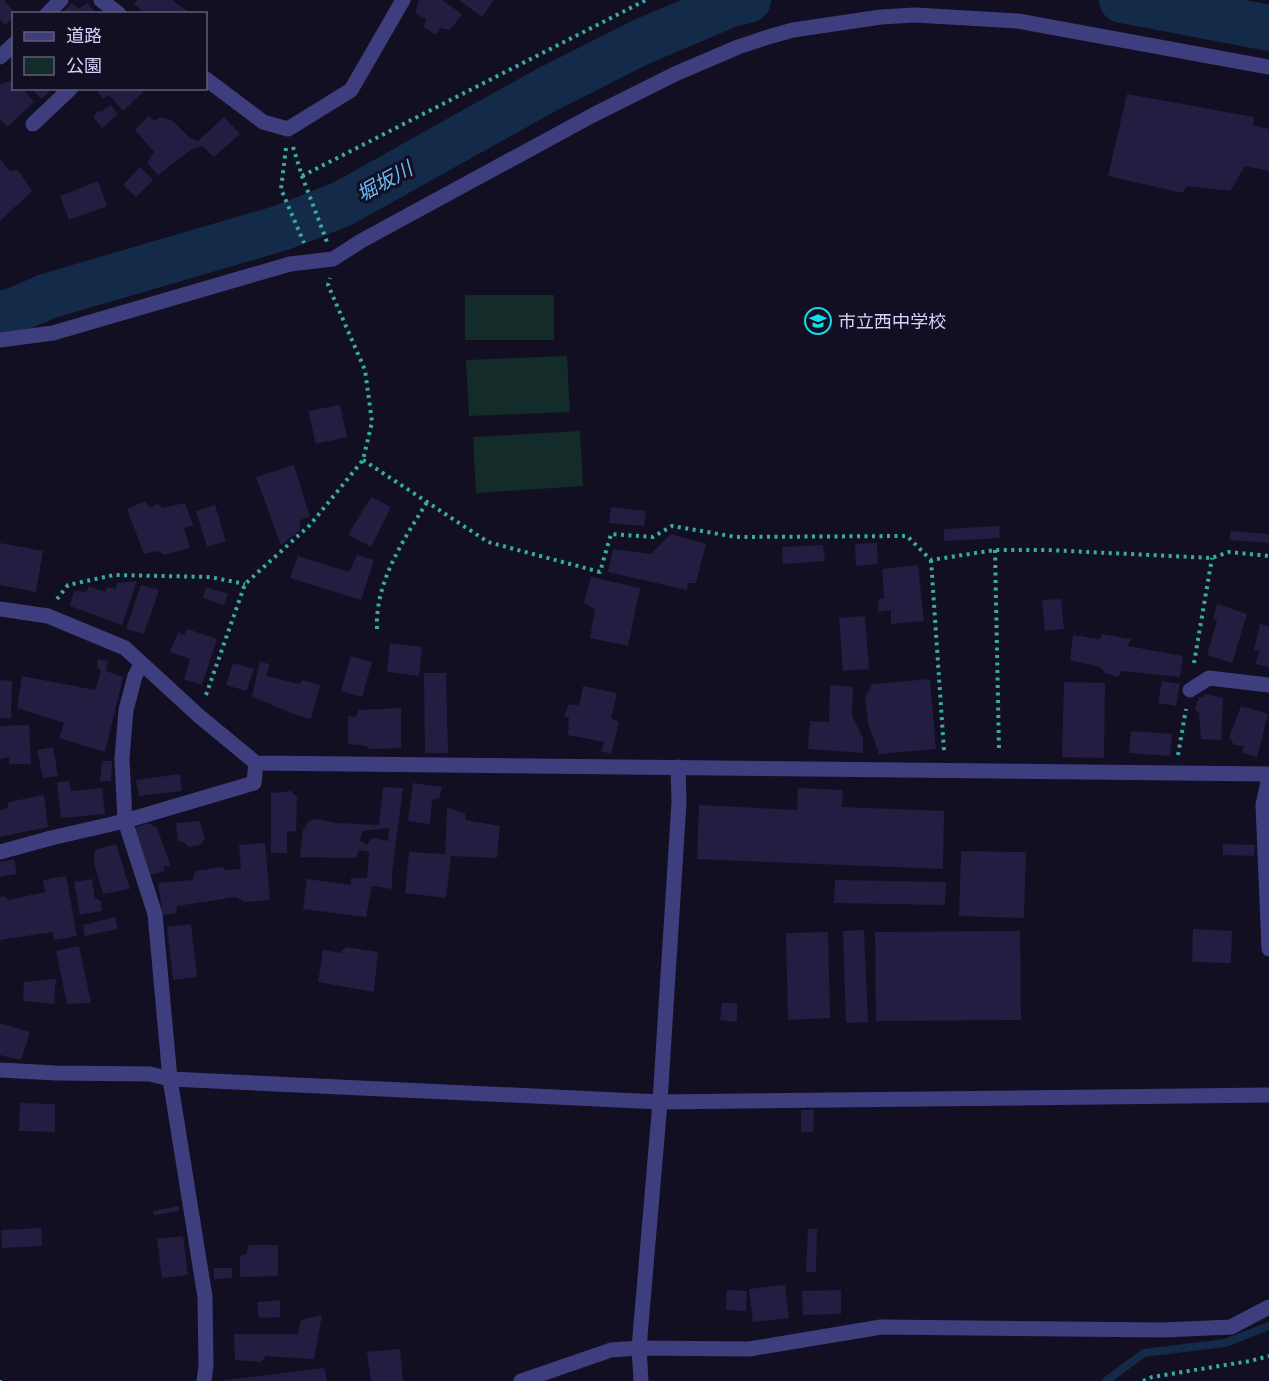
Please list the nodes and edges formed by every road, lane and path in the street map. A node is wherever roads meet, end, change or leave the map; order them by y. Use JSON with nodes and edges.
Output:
{"nodes":[{"id":1,"x":61,"y":0,"type":"edge"},
{"id":2,"x":101,"y":0,"type":"edge"},
{"id":3,"x":403,"y":0,"type":"edge"},
{"id":4,"x":646,"y":0,"type":"edge"},
{"id":5,"x":49,"y":12,"type":"edge"},
{"id":6,"x":116,"y":12,"type":"edge"},
{"id":7,"x":12,"y":46,"type":"edge"},
{"id":8,"x":0,"y":57,"type":"edge"},
{"id":9,"x":1269,"y":67,"type":"edge"},
{"id":10,"x":207,"y":80,"type":"edge"},
{"id":11,"x":69,"y":90,"type":"edge"},
{"id":12,"x":33,"y":124,"type":"dead end"},
{"id":13,"x":288,"y":129,"type":"junction"},
{"id":14,"x":302,"y":176,"type":"junction"},
{"id":15,"x":306,"y":246,"type":"dead end"},
{"id":16,"x":333,"y":259,"type":"junction"},
{"id":17,"x":0,"y":340,"type":"edge"},
{"id":18,"x":363,"y":460,"type":"junction"},
{"id":19,"x":427,"y":502,"type":"junction"},
{"id":20,"x":995,"y":550,"type":"junction"},
{"id":21,"x":1269,"y":556,"type":"edge"},
{"id":22,"x":931,"y":560,"type":"junction"},
{"id":23,"x":245,"y":584,"type":"junction"},
{"id":24,"x":0,"y":609,"type":"edge"},
{"id":25,"x":48,"y":615,"type":"junction"},
{"id":26,"x":377,"y":629,"type":"dead end"},
{"id":27,"x":141,"y":664,"type":"junction"},
{"id":28,"x":1269,"y":685,"type":"edge"},
{"id":29,"x":1190,"y":690,"type":"dead end"},
{"id":30,"x":199,"y":716,"type":"junction"},
{"id":31,"x":256,"y":763,"type":"junction"},
{"id":32,"x":678,"y":767,"type":"junction"},
{"id":33,"x":945,"y":770,"type":"junction"},
{"id":34,"x":999,"y":771,"type":"junction"},
{"id":35,"x":1269,"y":775,"type":"edge"},
{"id":36,"x":125,"y":821,"type":"junction"},
{"id":37,"x":0,"y":852,"type":"edge"},
{"id":38,"x":1269,"y":949,"type":"edge"},
{"id":39,"x":0,"y":1070,"type":"edge"},
{"id":40,"x":170,"y":1079,"type":"junction"},
{"id":41,"x":1269,"y":1095,"type":"edge"},
{"id":42,"x":660,"y":1102,"type":"junction"},
{"id":43,"x":1269,"y":1307,"type":"edge"},
{"id":44,"x":639,"y":1348,"type":"junction"},
{"id":45,"x":1269,"y":1356,"type":"edge"},
{"id":46,"x":204,"y":1381,"type":"edge"},
{"id":47,"x":521,"y":1381,"type":"edge"},
{"id":48,"x":641,"y":1381,"type":"edge"},
{"id":49,"x":1143,"y":1381,"type":"edge"}],
"edges":[{"from":1,"to":5,"type":"street"},
{"from":2,"to":6,"type":"street"},
{"from":3,"to":13,"type":"street"},
{"from":4,"to":14,"type":"path"},
{"from":7,"to":8,"type":"street"},
{"from":9,"to":16,"type":"street"},
{"from":10,"to":13,"type":"street"},
{"from":11,"to":12,"type":"street"},
{"from":13,"to":14,"type":"path"},
{"from":13,"to":15,"type":"path"},
{"from":14,"to":16,"type":"path"},
{"from":16,"to":17,"type":"street"},
{"from":16,"to":18,"type":"path"},
{"from":18,"to":19,"type":"path"},
{"from":18,"to":23,"type":"path"},
{"from":19,"to":22,"type":"path"},
{"from":19,"to":26,"type":"path"},
{"from":20,"to":21,"type":"path"},
{"from":20,"to":22,"type":"path"},
{"from":20,"to":34,"type":"path"},
{"from":22,"to":33,"type":"path"},
{"from":23,"to":25,"type":"path"},
{"from":23,"to":30,"type":"path"},
{"from":24,"to":25,"type":"street"},
{"from":25,"to":27,"type":"street"},
{"from":27,"to":30,"type":"street"},
{"from":27,"to":36,"type":"street"},
{"from":28,"to":29,"type":"street"},
{"from":30,"to":31,"type":"street"},
{"from":31,"to":32,"type":"street"},
{"from":31,"to":36,"type":"street"},
{"from":32,"to":33,"type":"street"},
{"from":32,"to":42,"type":"street"},
{"from":33,"to":34,"type":"street"},
{"from":34,"to":35,"type":"street"},
{"from":35,"to":38,"type":"street"},
{"from":36,"to":37,"type":"street"},
{"from":36,"to":40,"type":"street"},
{"from":39,"to":40,"type":"street"},
{"from":40,"to":42,"type":"street"},
{"from":40,"to":46,"type":"street"},
{"from":41,"to":42,"type":"street"},
{"from":42,"to":44,"type":"street"},
{"from":43,"to":44,"type":"street"},
{"from":44,"to":47,"type":"street"},
{"from":44,"to":48,"type":"street"},
{"from":45,"to":49,"type":"path"}]}
